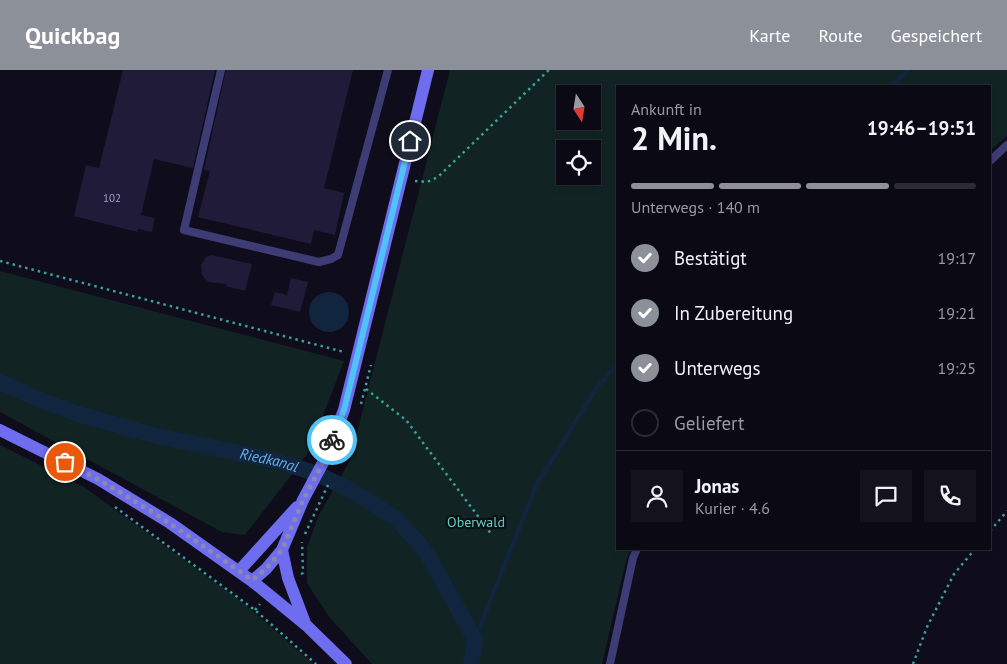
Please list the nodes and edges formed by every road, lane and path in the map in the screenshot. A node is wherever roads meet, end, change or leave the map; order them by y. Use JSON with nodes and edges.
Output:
{"nodes":[{"id":1,"x":221,"y":70,"type":"edge"},
{"id":2,"x":388,"y":70,"type":"edge"},
{"id":3,"x":428,"y":70,"type":"edge"},
{"id":4,"x":549,"y":70,"type":"edge"},
{"id":5,"x":1007,"y":145,"type":"edge"},
{"id":6,"x":991,"y":160,"type":"edge"},
{"id":7,"x":402,"y":177,"type":"junction"},
{"id":8,"x":0,"y":261,"type":"edge"},
{"id":9,"x":358,"y":356,"type":"junction"},
{"id":10,"x":366,"y":389,"type":"dead end"},
{"id":11,"x":0,"y":430,"type":"edge"},
{"id":12,"x":303,"y":500,"type":"junction"},
{"id":13,"x":110,"y":504,"type":"dead end"},
{"id":14,"x":1007,"y":511,"type":"edge"},
{"id":15,"x":991,"y":530,"type":"edge"},
{"id":16,"x":492,"y":536,"type":"dead end"},
{"id":17,"x":282,"y":550,"type":"junction"},
{"id":18,"x":637,"y":550,"type":"edge"},
{"id":19,"x":974,"y":550,"type":"edge"},
{"id":20,"x":239,"y":571,"type":"junction"},
{"id":21,"x":252,"y":580,"type":"junction"},
{"id":22,"x":306,"y":625,"type":"junction"},
{"id":23,"x":316,"y":664,"type":"edge"},
{"id":24,"x":346,"y":664,"type":"edge"},
{"id":25,"x":610,"y":664,"type":"edge"},
{"id":26,"x":913,"y":664,"type":"edge"}],
"edges":[{"from":1,"to":2,"type":"lane"},
{"from":3,"to":7,"type":"street"},
{"from":4,"to":7,"type":"path"},
{"from":5,"to":6,"type":"lane"},
{"from":7,"to":9,"type":"street"},
{"from":8,"to":9,"type":"path"},
{"from":9,"to":12,"type":"street"},
{"from":10,"to":16,"type":"path"},
{"from":11,"to":20,"type":"street"},
{"from":12,"to":17,"type":"street"},
{"from":12,"to":20,"type":"street"},
{"from":13,"to":23,"type":"path"},
{"from":14,"to":15,"type":"path"},
{"from":17,"to":21,"type":"street"},
{"from":17,"to":22,"type":"street"},
{"from":18,"to":25,"type":"lane"},
{"from":19,"to":26,"type":"path"},
{"from":20,"to":21,"type":"street"},
{"from":21,"to":22,"type":"street"},
{"from":22,"to":24,"type":"street"}]}
